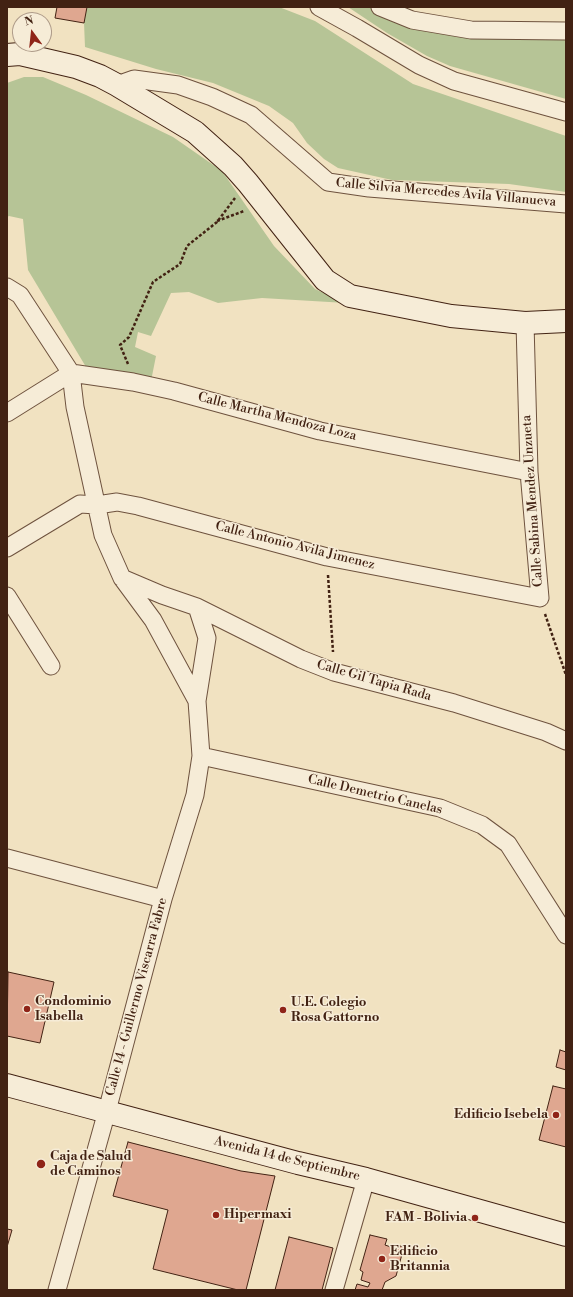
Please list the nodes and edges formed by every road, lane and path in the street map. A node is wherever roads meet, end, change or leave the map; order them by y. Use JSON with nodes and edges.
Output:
{"nodes":[{"id":1,"x":319,"y":7,"type":"edge"},
{"id":2,"x":380,"y":7,"type":"edge"},
{"id":3,"x":566,"y":31,"type":"edge"},
{"id":4,"x":7,"y":55,"type":"edge"},
{"id":5,"x":44,"y":60,"type":"junction"},
{"id":6,"x":7,"y":71,"type":"edge"},
{"id":7,"x":117,"y":85,"type":"junction"},
{"id":8,"x":566,"y":112,"type":"edge"},
{"id":9,"x":248,"y":182,"type":"junction"},
{"id":10,"x":263,"y":204,"type":"junction"},
{"id":11,"x":566,"y":204,"type":"edge"},
{"id":12,"x":217,"y":222,"type":"junction"},
{"id":13,"x":8,"y":287,"type":"edge"},
{"id":14,"x":566,"y":321,"type":"edge"},
{"id":15,"x":525,"y":323,"type":"junction"},
{"id":16,"x":71,"y":373,"type":"junction"},
{"id":17,"x":133,"y":382,"type":"junction"},
{"id":18,"x":7,"y":413,"type":"edge"},
{"id":19,"x":529,"y":472,"type":"junction"},
{"id":20,"x":97,"y":505,"type":"junction"},
{"id":21,"x":7,"y":548,"type":"edge"},
{"id":22,"x":327,"y":557,"type":"junction"},
{"id":23,"x":122,"y":578,"type":"junction"},
{"id":24,"x":7,"y":596,"type":"edge"},
{"id":25,"x":540,"y":598,"type":"junction"},
{"id":26,"x":197,"y":606,"type":"junction"},
{"id":27,"x":51,"y":666,"type":"dead end"},
{"id":28,"x":334,"y":672,"type":"junction"},
{"id":29,"x":566,"y":675,"type":"edge"},
{"id":30,"x":197,"y":701,"type":"junction"},
{"id":31,"x":566,"y":741,"type":"edge"},
{"id":32,"x":201,"y":756,"type":"junction"},
{"id":33,"x":7,"y":858,"type":"edge"},
{"id":34,"x":163,"y":899,"type":"junction"},
{"id":35,"x":566,"y":935,"type":"edge"},
{"id":36,"x":7,"y":1085,"type":"edge"},
{"id":37,"x":107,"y":1111,"type":"junction"},
{"id":38,"x":366,"y":1179,"type":"junction"},
{"id":39,"x":566,"y":1235,"type":"edge"},
{"id":40,"x":57,"y":1290,"type":"edge"},
{"id":41,"x":334,"y":1290,"type":"edge"}],
"edges":[{"from":1,"to":8,"type":"street"},
{"from":2,"to":3,"type":"street"},
{"from":4,"to":5,"type":"main road"},
{"from":5,"to":6,"type":"main road"},
{"from":5,"to":7,"type":"main road"},
{"from":7,"to":9,"type":"main road"},
{"from":7,"to":11,"type":"street","name":"Calle Silvia Mercedes Avila Villanueva"},
{"from":9,"to":10,"type":"main road"},
{"from":9,"to":12,"type":"path"},
{"from":10,"to":12,"type":"path"},
{"from":10,"to":15,"type":"main road"},
{"from":12,"to":17,"type":"path"},
{"from":13,"to":16,"type":"street","name":"Calle 14 - Guillermo Viscarra Fabre"},
{"from":14,"to":15,"type":"main road"},
{"from":15,"to":19,"type":"street","name":"Calle Sabina Mendez Unzueta"},
{"from":16,"to":17,"type":"street","name":"Calle Martha Mendoza Loza"},
{"from":16,"to":18,"type":"street"},
{"from":16,"to":20,"type":"street","name":"Calle 14 - Guillermo Viscarra Fabre"},
{"from":17,"to":19,"type":"street","name":"Calle Martha Mendoza Loza"},
{"from":19,"to":25,"type":"street","name":"Calle Sabina Mendez Unzueta"},
{"from":20,"to":21,"type":"street","name":"Calle Antonio Avila Jimenez"},
{"from":20,"to":22,"type":"street","name":"Calle Antonio Avila Jimenez"},
{"from":20,"to":23,"type":"street","name":"Calle 14 - Guillermo Viscarra Fabre"},
{"from":22,"to":25,"type":"street","name":"Calle Antonio Avila Jimenez"},
{"from":22,"to":28,"type":"path"},
{"from":23,"to":26,"type":"street","name":"Calle Gil Tapia Rada"},
{"from":23,"to":30,"type":"street","name":"Calle 14 - Guillermo Viscarra Fabre"},
{"from":24,"to":27,"type":"street"},
{"from":25,"to":29,"type":"path","name":"Calle Sabina Mendez Unzueta"},
{"from":26,"to":28,"type":"street","name":"Calle Gil Tapia Rada"},
{"from":26,"to":30,"type":"street","name":"Calle 14 - Guillermo Viscarra Fabre"},
{"from":28,"to":31,"type":"street","name":"Calle Gil Tapia Rada"},
{"from":30,"to":32,"type":"street","name":"Calle 14 - Guillermo Viscarra Fabre"},
{"from":32,"to":34,"type":"street","name":"Calle 14 - Guillermo Viscarra Fabre"},
{"from":32,"to":35,"type":"street","name":"Calle Demetrio Canelas"},
{"from":33,"to":34,"type":"street"},
{"from":34,"to":37,"type":"street","name":"Calle 14 - Guillermo Viscarra Fabre"},
{"from":36,"to":37,"type":"main road","name":"Avenida 14 de Septiembre"},
{"from":37,"to":38,"type":"main road","name":"Avenida 14 de Septiembre"},
{"from":37,"to":40,"type":"street","name":"Calle 14 - Guillermo Viscarra Fabre"},
{"from":38,"to":39,"type":"main road","name":"Avenida 14 de Septiembre"},
{"from":38,"to":41,"type":"street"}]}
